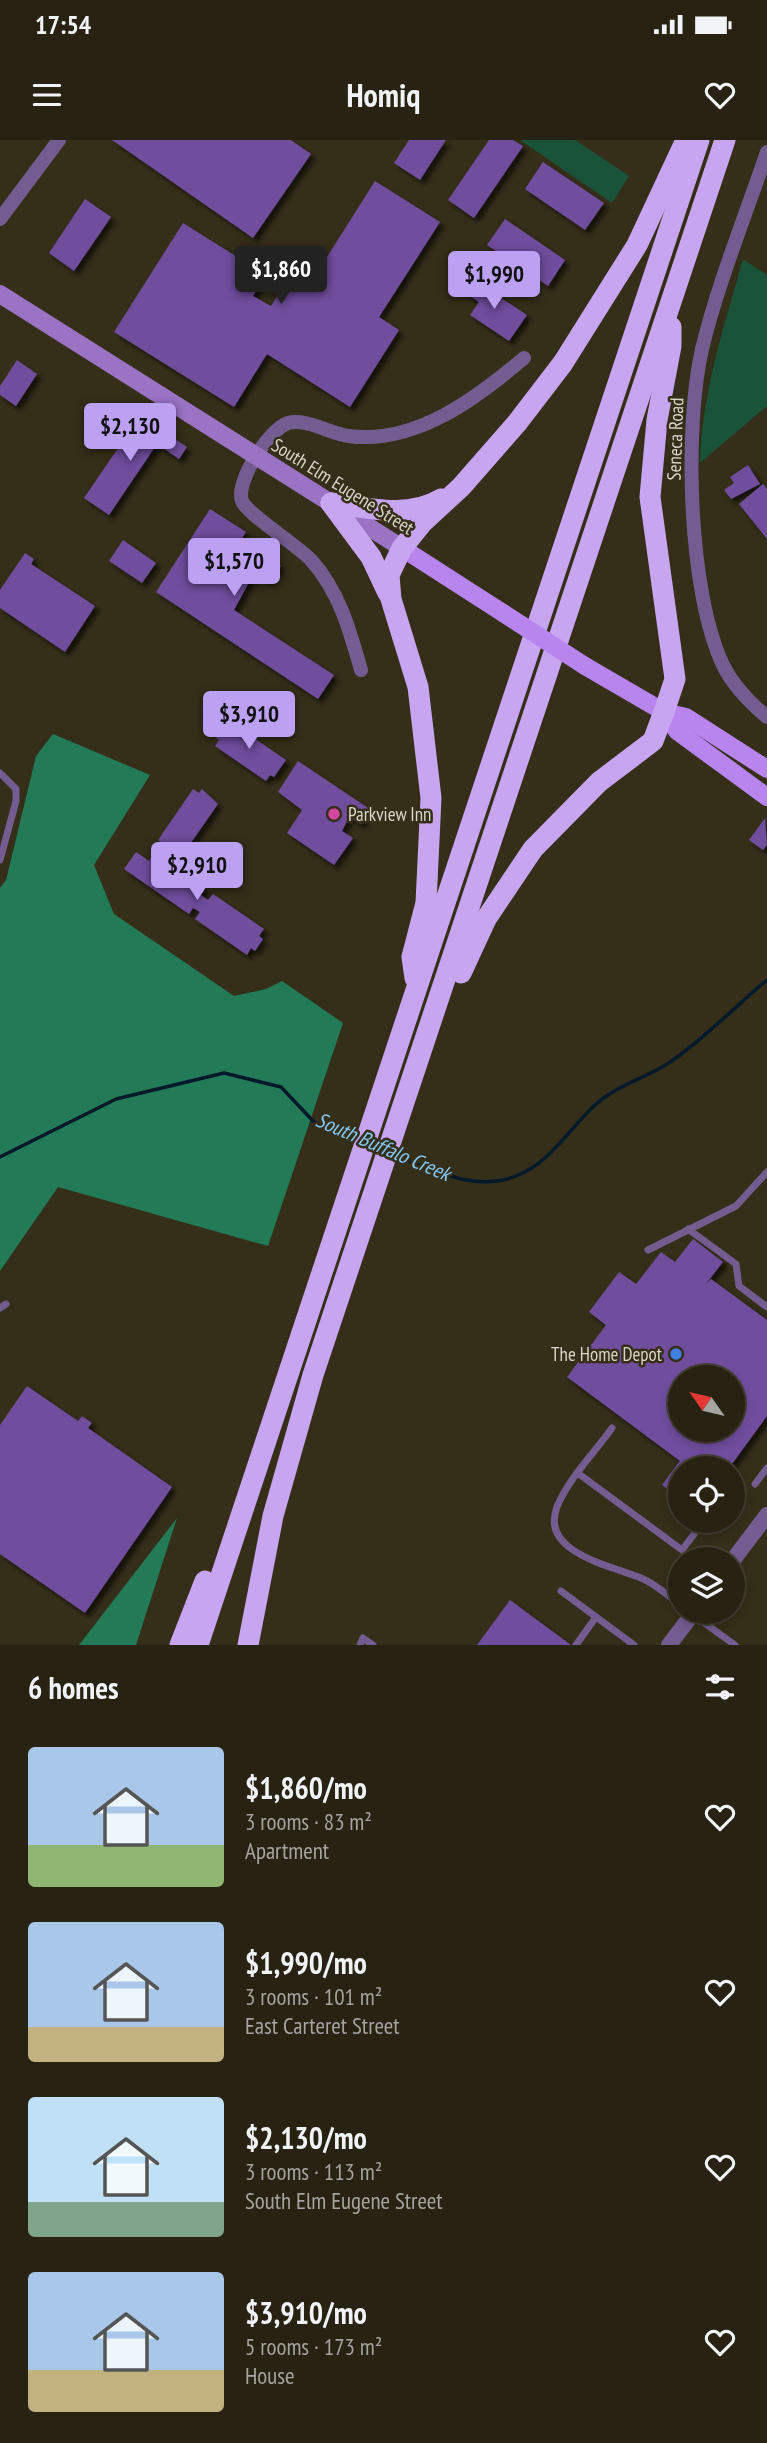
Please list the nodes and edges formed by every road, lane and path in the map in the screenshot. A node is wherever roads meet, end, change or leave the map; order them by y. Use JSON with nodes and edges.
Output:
{"nodes":[{"id":1,"x":59,"y":140,"type":"edge"},
{"id":2,"x":687,"y":140,"type":"edge"},
{"id":3,"x":699,"y":140,"type":"edge"},
{"id":4,"x":725,"y":140,"type":"edge"},
{"id":5,"x":767,"y":152,"type":"edge"},
{"id":6,"x":0,"y":219,"type":"edge"},
{"id":7,"x":0,"y":294,"type":"edge"},
{"id":8,"x":670,"y":304,"type":"junction"},
{"id":9,"x":524,"y":358,"type":"dead end"},
{"id":10,"x":257,"y":457,"type":"junction"},
{"id":11,"x":461,"y":487,"type":"junction"},
{"id":12,"x":331,"y":503,"type":"junction"},
{"id":13,"x":402,"y":548,"type":"junction"},
{"id":14,"x":391,"y":600,"type":"junction"},
{"id":15,"x":361,"y":670,"type":"dead end"},
{"id":16,"x":664,"y":712,"type":"junction"},
{"id":17,"x":767,"y":717,"type":"edge"},
{"id":18,"x":767,"y":769,"type":"edge"},
{"id":19,"x":0,"y":773,"type":"edge"},
{"id":20,"x":765,"y":792,"type":"edge"},
{"id":21,"x":0,"y":860,"type":"edge"},
{"id":22,"x":416,"y":990,"type":"junction"},
{"id":23,"x":439,"y":998,"type":"junction"},
{"id":24,"x":767,"y":1172,"type":"edge"},
{"id":25,"x":688,"y":1229,"type":"junction"},
{"id":26,"x":648,"y":1250,"type":"dead end"},
{"id":27,"x":767,"y":1307,"type":"edge"},
{"id":28,"x":612,"y":1428,"type":"dead end"},
{"id":29,"x":767,"y":1468,"type":"edge"},
{"id":30,"x":579,"y":1474,"type":"junction"},
{"id":31,"x":755,"y":1484,"type":"dead end"},
{"id":32,"x":767,"y":1515,"type":"edge"},
{"id":33,"x":695,"y":1533,"type":"edge"},
{"id":34,"x":234,"y":1539,"type":"junction"},
{"id":35,"x":743,"y":1547,"type":"edge"},
{"id":36,"x":561,"y":1591,"type":"dead end"},
{"id":37,"x":668,"y":1596,"type":"edge"},
{"id":38,"x":256,"y":1597,"type":"junction"},
{"id":39,"x":596,"y":1617,"type":"junction"},
{"id":40,"x":681,"y":1624,"type":"edge"},
{"id":41,"x":707,"y":1624,"type":"edge"},
{"id":42,"x":180,"y":1645,"type":"edge"},
{"id":43,"x":198,"y":1645,"type":"edge"},
{"id":44,"x":248,"y":1645,"type":"edge"},
{"id":45,"x":263,"y":1645,"type":"edge"},
{"id":46,"x":360,"y":1645,"type":"edge"},
{"id":47,"x":373,"y":1645,"type":"edge"},
{"id":48,"x":576,"y":1645,"type":"edge"},
{"id":49,"x":634,"y":1645,"type":"edge"},
{"id":50,"x":669,"y":1645,"type":"edge"},
{"id":51,"x":735,"y":1645,"type":"edge"}],
"edges":[{"from":1,"to":6,"type":"street"},
{"from":2,"to":11,"type":"highway"},
{"from":3,"to":22,"type":"highway"},
{"from":4,"to":8,"type":"highway"},
{"from":5,"to":17,"type":"street","name":"Seneca Road"},
{"from":7,"to":10,"type":"main road","name":"South Elm Eugene Street"},
{"from":8,"to":16,"type":"highway"},
{"from":8,"to":23,"type":"highway"},
{"from":9,"to":10,"type":"street"},
{"from":10,"to":12,"type":"main road","name":"South Elm Eugene Street"},
{"from":10,"to":15,"type":"street"},
{"from":11,"to":12,"type":"highway"},
{"from":11,"to":13,"type":"highway"},
{"from":12,"to":13,"type":"main road","name":"South Elm Eugene Street"},
{"from":12,"to":14,"type":"highway"},
{"from":13,"to":14,"type":"highway"},
{"from":13,"to":16,"type":"main road","name":"South Elm Eugene Street","bridge":true},
{"from":14,"to":22,"type":"highway"},
{"from":16,"to":18,"type":"main road","name":"South Elm Eugene Street"},
{"from":16,"to":20,"type":"main road","name":"South Elm Eugene Street"},
{"from":16,"to":23,"type":"highway"},
{"from":19,"to":21,"type":"lane"},
{"from":22,"to":34,"type":"highway"},
{"from":23,"to":38,"type":"highway"},
{"from":24,"to":25,"type":"lane"},
{"from":25,"to":26,"type":"lane"},
{"from":25,"to":27,"type":"lane"},
{"from":28,"to":30,"type":"lane"},
{"from":29,"to":31,"type":"lane"},
{"from":30,"to":33,"type":"lane"},
{"from":30,"to":37,"type":"lane"},
{"from":32,"to":35,"type":"street"},
{"from":34,"to":42,"type":"highway"},
{"from":34,"to":43,"type":"highway"},
{"from":36,"to":39,"type":"lane"},
{"from":38,"to":44,"type":"highway"},
{"from":38,"to":45,"type":"highway"},
{"from":39,"to":48,"type":"lane"},
{"from":39,"to":49,"type":"lane"},
{"from":40,"to":50,"type":"street"},
{"from":41,"to":51,"type":"lane"},
{"from":46,"to":47,"type":"lane"}]}
